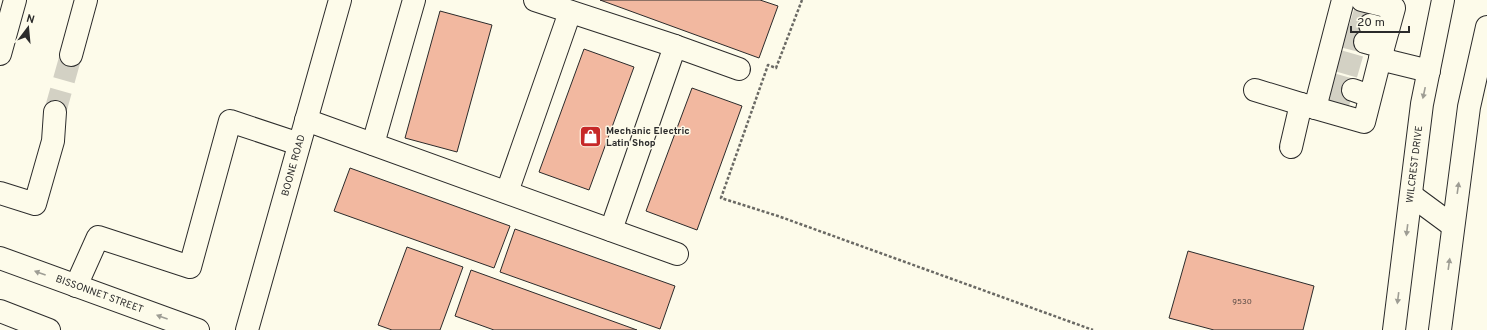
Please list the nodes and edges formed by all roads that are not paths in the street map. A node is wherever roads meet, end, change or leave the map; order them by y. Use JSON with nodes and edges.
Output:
{"nodes":[{"id":1,"x":15,"y":0,"type":"edge"},
{"id":2,"x":86,"y":0,"type":"edge"},
{"id":3,"x":340,"y":0,"type":"edge"},
{"id":4,"x":414,"y":0,"type":"edge"},
{"id":5,"x":534,"y":0,"type":"edge"},
{"id":6,"x":1362,"y":0,"type":"edge"},
{"id":7,"x":1443,"y":0,"type":"edge"},
{"id":8,"x":570,"y":12,"type":"junction"},
{"id":9,"x":1487,"y":27,"type":"edge"},
{"id":10,"x":1361,"y":37,"type":"edge"},
{"id":11,"x":675,"y":46,"type":"junction"},
{"id":12,"x":0,"y":54,"type":"edge"},
{"id":13,"x":71,"y":55,"type":"tunnel mouth"},
{"id":14,"x":739,"y":69,"type":"dead end"},
{"id":15,"x":1429,"y":72,"type":"junction"},
{"id":16,"x":1255,"y":90,"type":"dead end"},
{"id":17,"x":1336,"y":98,"type":"junction"},
{"id":18,"x":55,"y":112,"type":"tunnel mouth"},
{"id":19,"x":306,"y":120,"type":"junction"},
{"id":20,"x":299,"y":144,"type":"junction"},
{"id":21,"x":373,"y":144,"type":"junction"},
{"id":22,"x":1291,"y":147,"type":"dead end"},
{"id":23,"x":507,"y":192,"type":"junction"},
{"id":24,"x":0,"y":194,"type":"edge"},
{"id":25,"x":1411,"y":195,"type":"junction"},
{"id":26,"x":1453,"y":226,"type":"junction"},
{"id":27,"x":610,"y":230,"type":"junction"},
{"id":28,"x":677,"y":254,"type":"dead end"},
{"id":29,"x":0,"y":258,"type":"edge"},
{"id":30,"x":76,"y":286,"type":"junction"},
{"id":31,"x":0,"y":311,"type":"edge"},
{"id":32,"x":49,"y":330,"type":"edge"},
{"id":33,"x":198,"y":330,"type":"edge"},
{"id":34,"x":247,"y":330,"type":"edge"},
{"id":35,"x":1394,"y":330,"type":"edge"},
{"id":36,"x":1440,"y":330,"type":"edge"}],
"edges":[{"from":1,"to":12,"type":"main road"},
{"from":2,"to":13,"type":"main road"},
{"from":3,"to":19,"type":"main road","name":"BOONE ROAD"},
{"from":4,"to":21,"type":"main road"},
{"from":5,"to":8,"type":"main road"},
{"from":6,"to":10,"type":"main road"},
{"from":7,"to":15,"type":"main road","name":"WILCREST DRIVE"},
{"from":8,"to":11,"type":"main road"},
{"from":8,"to":23,"type":"main road"},
{"from":26,"to":9,"type":"main road","one_way":true},
{"from":10,"to":15,"type":"main road"},
{"from":10,"to":17,"type":"main road"},
{"from":10,"to":17,"type":"main road"},
{"from":11,"to":14,"type":"main road"},
{"from":11,"to":27,"type":"main road"},
{"from":15,"to":25,"type":"main road","name":"WILCREST DRIVE","one_way":true},
{"from":16,"to":17,"type":"main road"},
{"from":17,"to":22,"type":"main road"},
{"from":18,"to":24,"type":"main road"},
{"from":19,"to":20,"type":"main road","name":"BOONE ROAD"},
{"from":19,"to":21,"type":"main road"},
{"from":20,"to":30,"type":"main road"},
{"from":20,"to":34,"type":"main road","name":"BOONE ROAD"},
{"from":21,"to":23,"type":"main road"},
{"from":23,"to":27,"type":"main road"},
{"from":25,"to":26,"type":"main road"},
{"from":25,"to":35,"type":"main road","name":"WILCREST DRIVE","one_way":true},
{"from":36,"to":26,"type":"main road","one_way":true},
{"from":27,"to":28,"type":"main road"},
{"from":30,"to":29,"type":"main road","name":"BISSONNET STREET","one_way":true},
{"from":33,"to":30,"type":"main road","name":"BISSONNET STREET","one_way":true},
{"from":31,"to":32,"type":"main road"}]}
